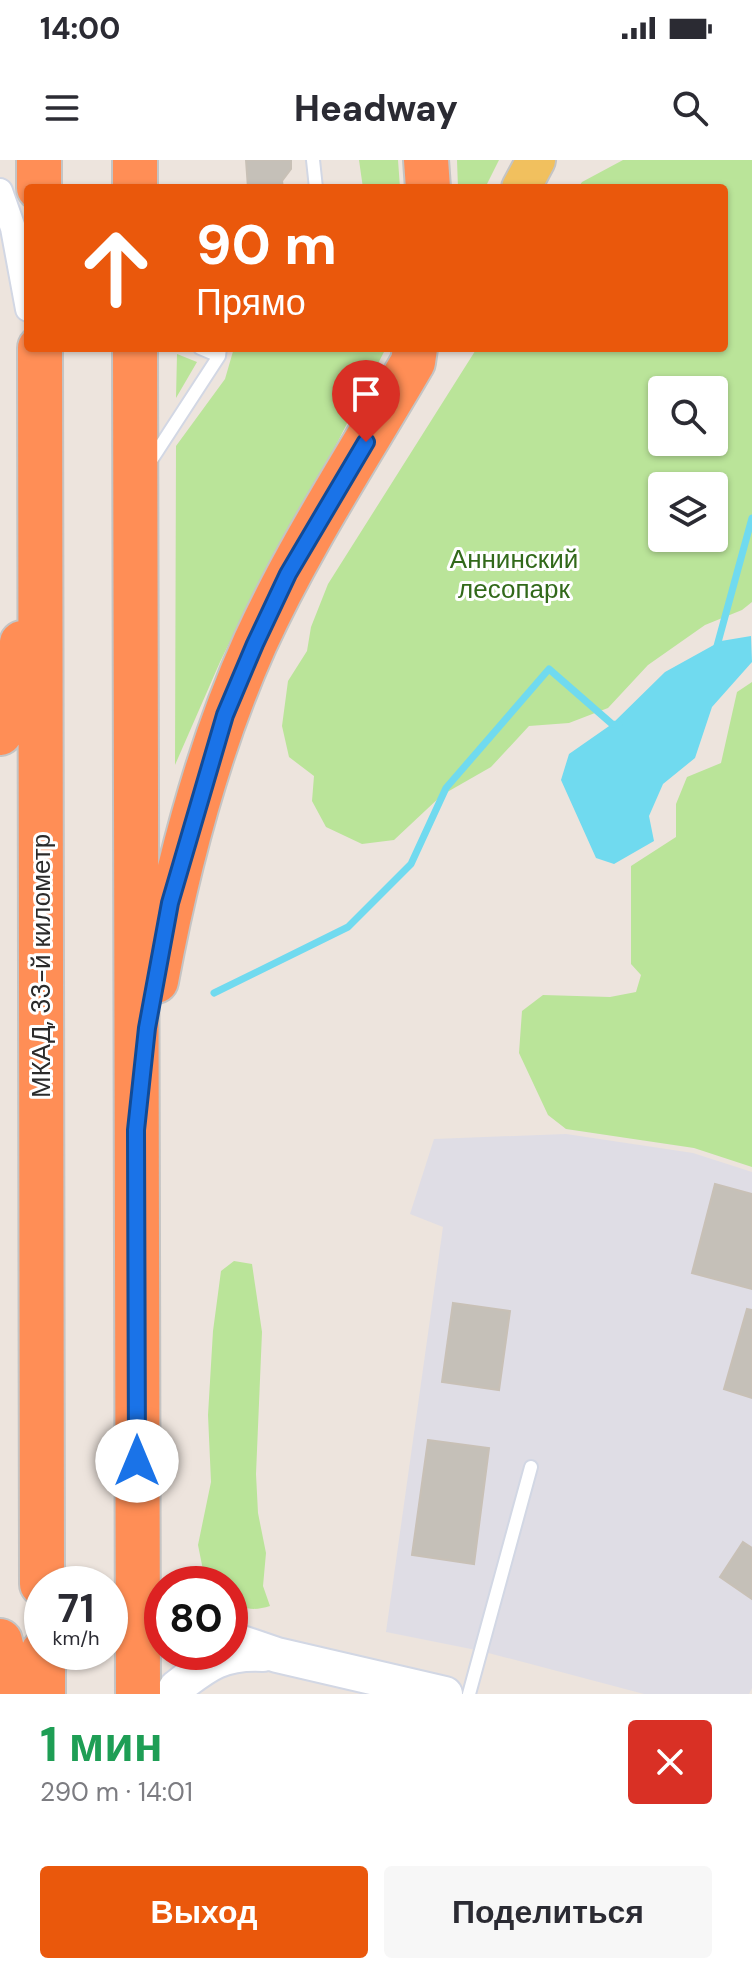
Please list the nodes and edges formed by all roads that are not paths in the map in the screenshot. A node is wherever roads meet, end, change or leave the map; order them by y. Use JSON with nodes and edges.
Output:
{"nodes":[{"id":1,"x":39,"y":160,"type":"edge"},
{"id":2,"x":135,"y":160,"type":"edge"},
{"id":3,"x":313,"y":160,"type":"edge"},
{"id":4,"x":426,"y":160,"type":"edge"},
{"id":5,"x":536,"y":160,"type":"edge"},
{"id":6,"x":39,"y":184,"type":"edge"},
{"id":7,"x":135,"y":184,"type":"edge"},
{"id":8,"x":316,"y":184,"type":"edge"},
{"id":9,"x":428,"y":184,"type":"edge"},
{"id":10,"x":523,"y":184,"type":"edge"},
{"id":11,"x":0,"y":191,"type":"edge"},
{"id":12,"x":24,"y":287,"type":"edge"},
{"id":13,"x":37,"y":352,"type":"edge"},
{"id":14,"x":135,"y":352,"type":"edge"},
{"id":15,"x":219,"y":352,"type":"edge"},
{"id":16,"x":417,"y":353,"type":"edge"},
{"id":17,"x":40,"y":454,"type":"junction"},
{"id":18,"x":135,"y":485,"type":"junction"},
{"id":19,"x":0,"y":733,"type":"edge"},
{"id":20,"x":136,"y":1130,"type":"junction"},
{"id":21,"x":531,"y":1467,"type":"dead end"},
{"id":22,"x":137,"y":1492,"type":"junction"},
{"id":23,"x":42,"y":1566,"type":"edge"},
{"id":24,"x":154,"y":1566,"type":"edge"},
{"id":25,"x":0,"y":1641,"type":"edge"},
{"id":26,"x":248,"y":1645,"type":"edge"},
{"id":27,"x":277,"y":1655,"type":"junction"},
{"id":28,"x":43,"y":1670,"type":"edge"},
{"id":29,"x":13,"y":1694,"type":"edge"},
{"id":30,"x":43,"y":1694,"type":"edge"},
{"id":31,"x":138,"y":1694,"type":"edge"},
{"id":32,"x":173,"y":1694,"type":"edge"},
{"id":33,"x":445,"y":1694,"type":"edge"},
{"id":34,"x":469,"y":1694,"type":"edge"}],
"edges":[{"from":1,"to":6,"type":"highway"},
{"from":2,"to":7,"type":"highway"},
{"from":3,"to":8,"type":"lane"},
{"from":4,"to":9,"type":"highway"},
{"from":5,"to":10,"type":"main road"},
{"from":11,"to":12,"type":"street"},
{"from":13,"to":17,"type":"highway","name":"МКАД, 33-й километр"},
{"from":14,"to":18,"type":"highway"},
{"from":15,"to":18,"type":"lane"},
{"from":16,"to":20,"type":"highway"},
{"from":17,"to":19,"type":"highway"},
{"from":17,"to":23,"type":"highway","name":"МКАД, 33-й километр"},
{"from":18,"to":20,"type":"highway"},
{"from":20,"to":22,"type":"highway"},
{"from":21,"to":34,"type":"lane"},
{"from":22,"to":24,"type":"main road"},
{"from":22,"to":31,"type":"highway"},
{"from":25,"to":29,"type":"highway"},
{"from":26,"to":27,"type":"main road"},
{"from":27,"to":32,"type":"main road"},
{"from":27,"to":33,"type":"main road"},
{"from":28,"to":30,"type":"highway"}]}
